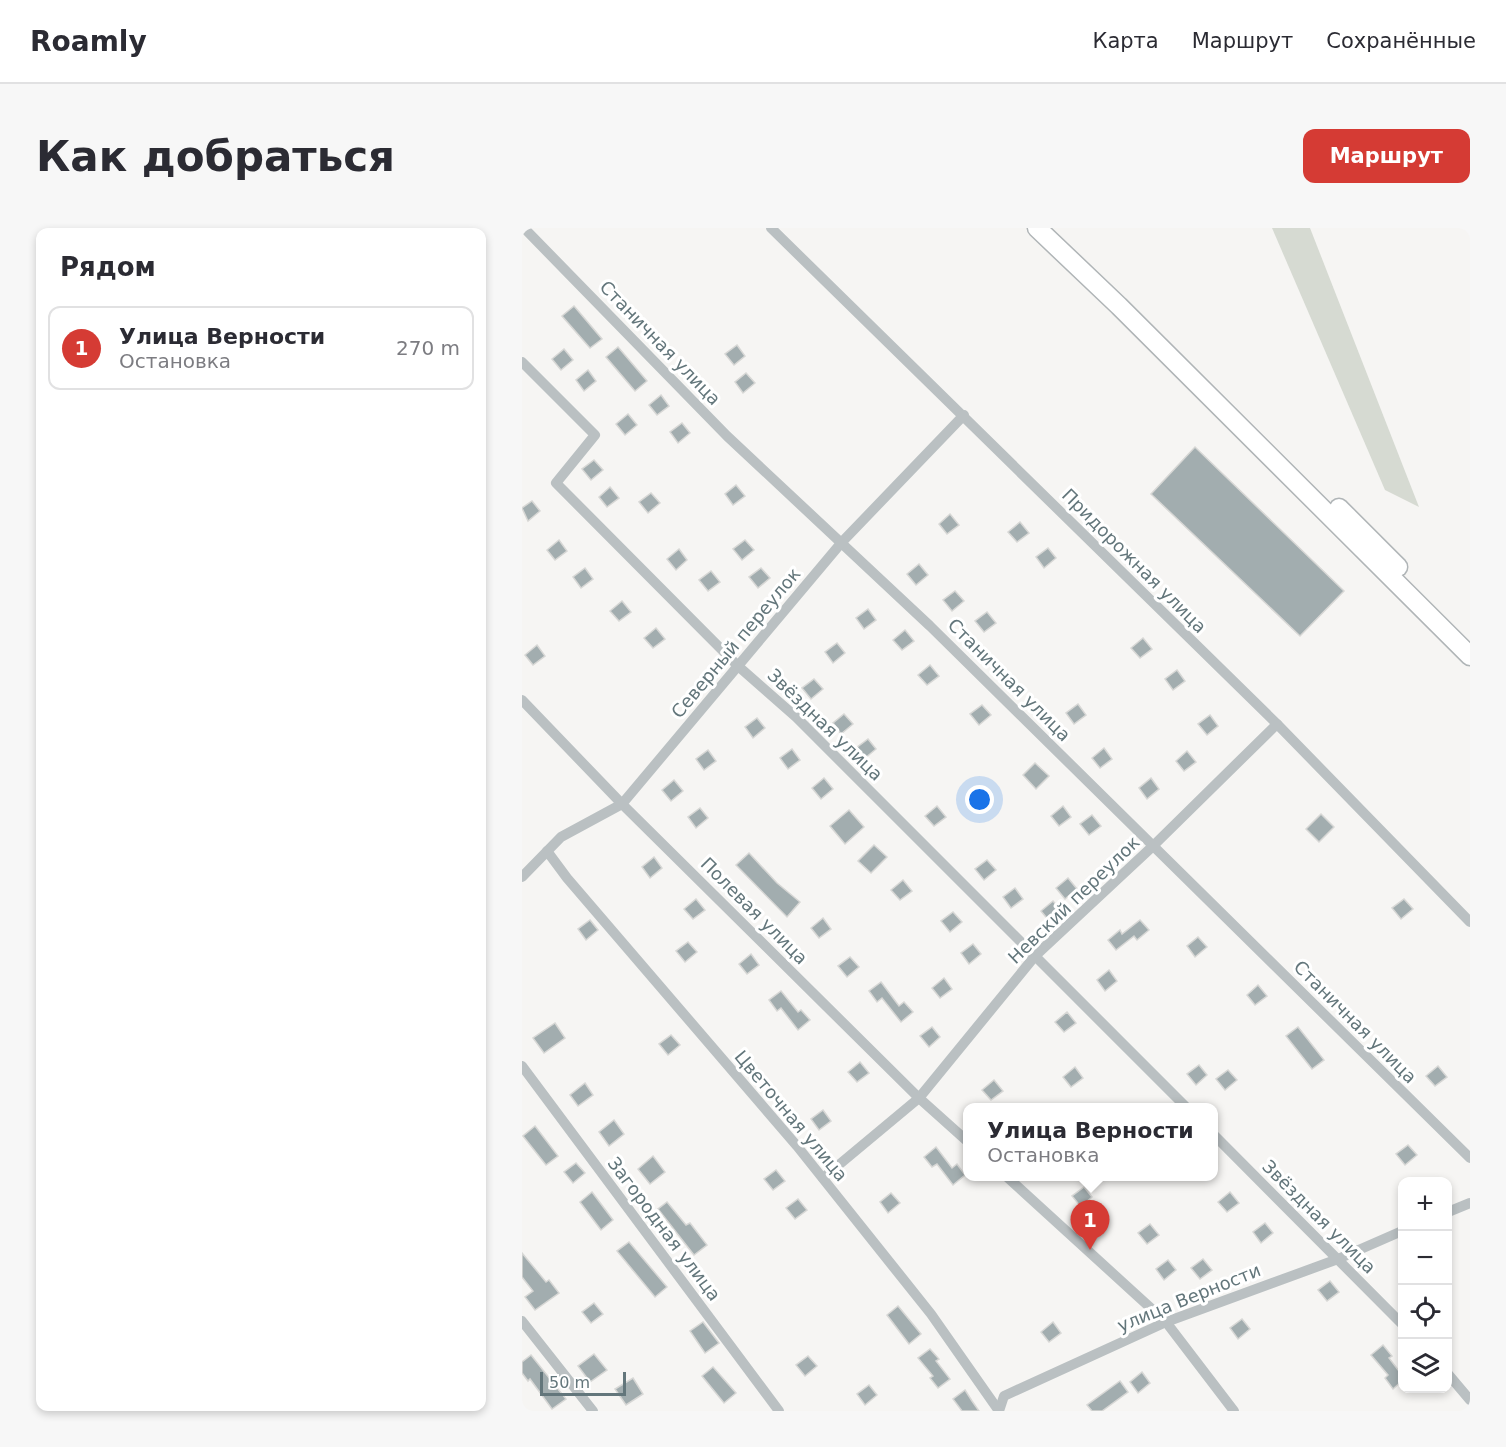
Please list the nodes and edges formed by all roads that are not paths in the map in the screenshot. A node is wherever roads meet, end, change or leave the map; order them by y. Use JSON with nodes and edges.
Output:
{"nodes":[{"id":1,"x":524,"y":228,"type":"edge"},
{"id":2,"x":771,"y":228,"type":"edge"},
{"id":3,"x":1036,"y":228,"type":"edge"},
{"id":4,"x":1051,"y":228,"type":"edge"},
{"id":5,"x":522,"y":362,"type":"edge"},
{"id":6,"x":964,"y":415,"type":"junction"},
{"id":7,"x":842,"y":542,"type":"junction"},
{"id":8,"x":1470,"y":642,"type":"edge"},
{"id":9,"x":1470,"y":656,"type":"edge"},
{"id":10,"x":738,"y":666,"type":"junction"},
{"id":11,"x":522,"y":700,"type":"edge"},
{"id":12,"x":1277,"y":724,"type":"junction"},
{"id":13,"x":621,"y":804,"type":"junction"},
{"id":14,"x":1153,"y":846,"type":"junction"},
{"id":15,"x":548,"y":851,"type":"junction"},
{"id":16,"x":522,"y":877,"type":"edge"},
{"id":17,"x":1470,"y":922,"type":"edge"},
{"id":18,"x":1035,"y":956,"type":"junction"},
{"id":19,"x":522,"y":1066,"type":"edge"},
{"id":20,"x":919,"y":1098,"type":"junction"},
{"id":21,"x":1182,"y":1103,"type":"edge"},
{"id":22,"x":963,"y":1137,"type":"edge"},
{"id":23,"x":1218,"y":1139,"type":"edge"},
{"id":24,"x":1470,"y":1158,"type":"edge"},
{"id":25,"x":823,"y":1178,"type":"junction"},
{"id":26,"x":1011,"y":1181,"type":"edge"},
{"id":27,"x":1470,"y":1203,"type":"edge"},
{"id":28,"x":1452,"y":1210,"type":"edge"},
{"id":29,"x":1398,"y":1234,"type":"edge"},
{"id":30,"x":1338,"y":1259,"type":"junction"},
{"id":31,"x":1398,"y":1320,"type":"edge"},
{"id":32,"x":522,"y":1321,"type":"edge"},
{"id":33,"x":1166,"y":1322,"type":"junction"},
{"id":34,"x":1452,"y":1379,"type":"edge"},
{"id":35,"x":1470,"y":1400,"type":"edge"},
{"id":36,"x":593,"y":1411,"type":"edge"},
{"id":37,"x":779,"y":1411,"type":"edge"},
{"id":38,"x":999,"y":1411,"type":"edge"},
{"id":39,"x":1234,"y":1411,"type":"edge"}],
"edges":[{"from":1,"to":7,"type":"street","name":"Станичная улица"},
{"from":2,"to":6,"type":"street","name":"Придорожная улица"},
{"from":3,"to":9,"type":"highway"},
{"from":4,"to":8,"type":"highway"},
{"from":5,"to":10,"type":"street","name":"Звёздная улица"},
{"from":6,"to":7,"type":"street","name":"Северный переулок"},
{"from":6,"to":12,"type":"street","name":"Придорожная улица"},
{"from":7,"to":10,"type":"street","name":"Северный переулок"},
{"from":7,"to":14,"type":"street","name":"Станичная улица"},
{"from":10,"to":13,"type":"street","name":"Северный переулок"},
{"from":10,"to":18,"type":"street","name":"Звёздная улица"},
{"from":11,"to":13,"type":"street","name":"Полевая улица"},
{"from":12,"to":14,"type":"street","name":"Невский переулок"},
{"from":12,"to":17,"type":"street","name":"Придорожная улица"},
{"from":13,"to":15,"type":"street","name":"Северный переулок"},
{"from":13,"to":20,"type":"street","name":"Полевая улица"},
{"from":14,"to":18,"type":"street","name":"Невский переулок"},
{"from":14,"to":24,"type":"street","name":"Станичная улица"},
{"from":15,"to":16,"type":"street","name":"Северный переулок"},
{"from":15,"to":25,"type":"street","name":"Цветочная улица"},
{"from":18,"to":20,"type":"street","name":"Невский переулок"},
{"from":18,"to":21,"type":"street","name":"Звёздная улица"},
{"from":19,"to":37,"type":"street","name":"Загородная улица"},
{"from":20,"to":22,"type":"street","name":"Полевая улица"},
{"from":20,"to":25,"type":"street","name":"Невский переулок"},
{"from":23,"to":30,"type":"street","name":"Звёздная улица"},
{"from":25,"to":38,"type":"street","name":"Цветочная улица"},
{"from":26,"to":33,"type":"street"},
{"from":27,"to":28,"type":"street"},
{"from":29,"to":30,"type":"street","name":"улица Верности"},
{"from":30,"to":31,"type":"street","name":"Звёздная улица"},
{"from":30,"to":33,"type":"street","name":"улица Верности"},
{"from":32,"to":36,"type":"street"},
{"from":33,"to":38,"type":"street","name":"улица Верности"},
{"from":33,"to":39,"type":"street"},
{"from":34,"to":35,"type":"street"}]}
